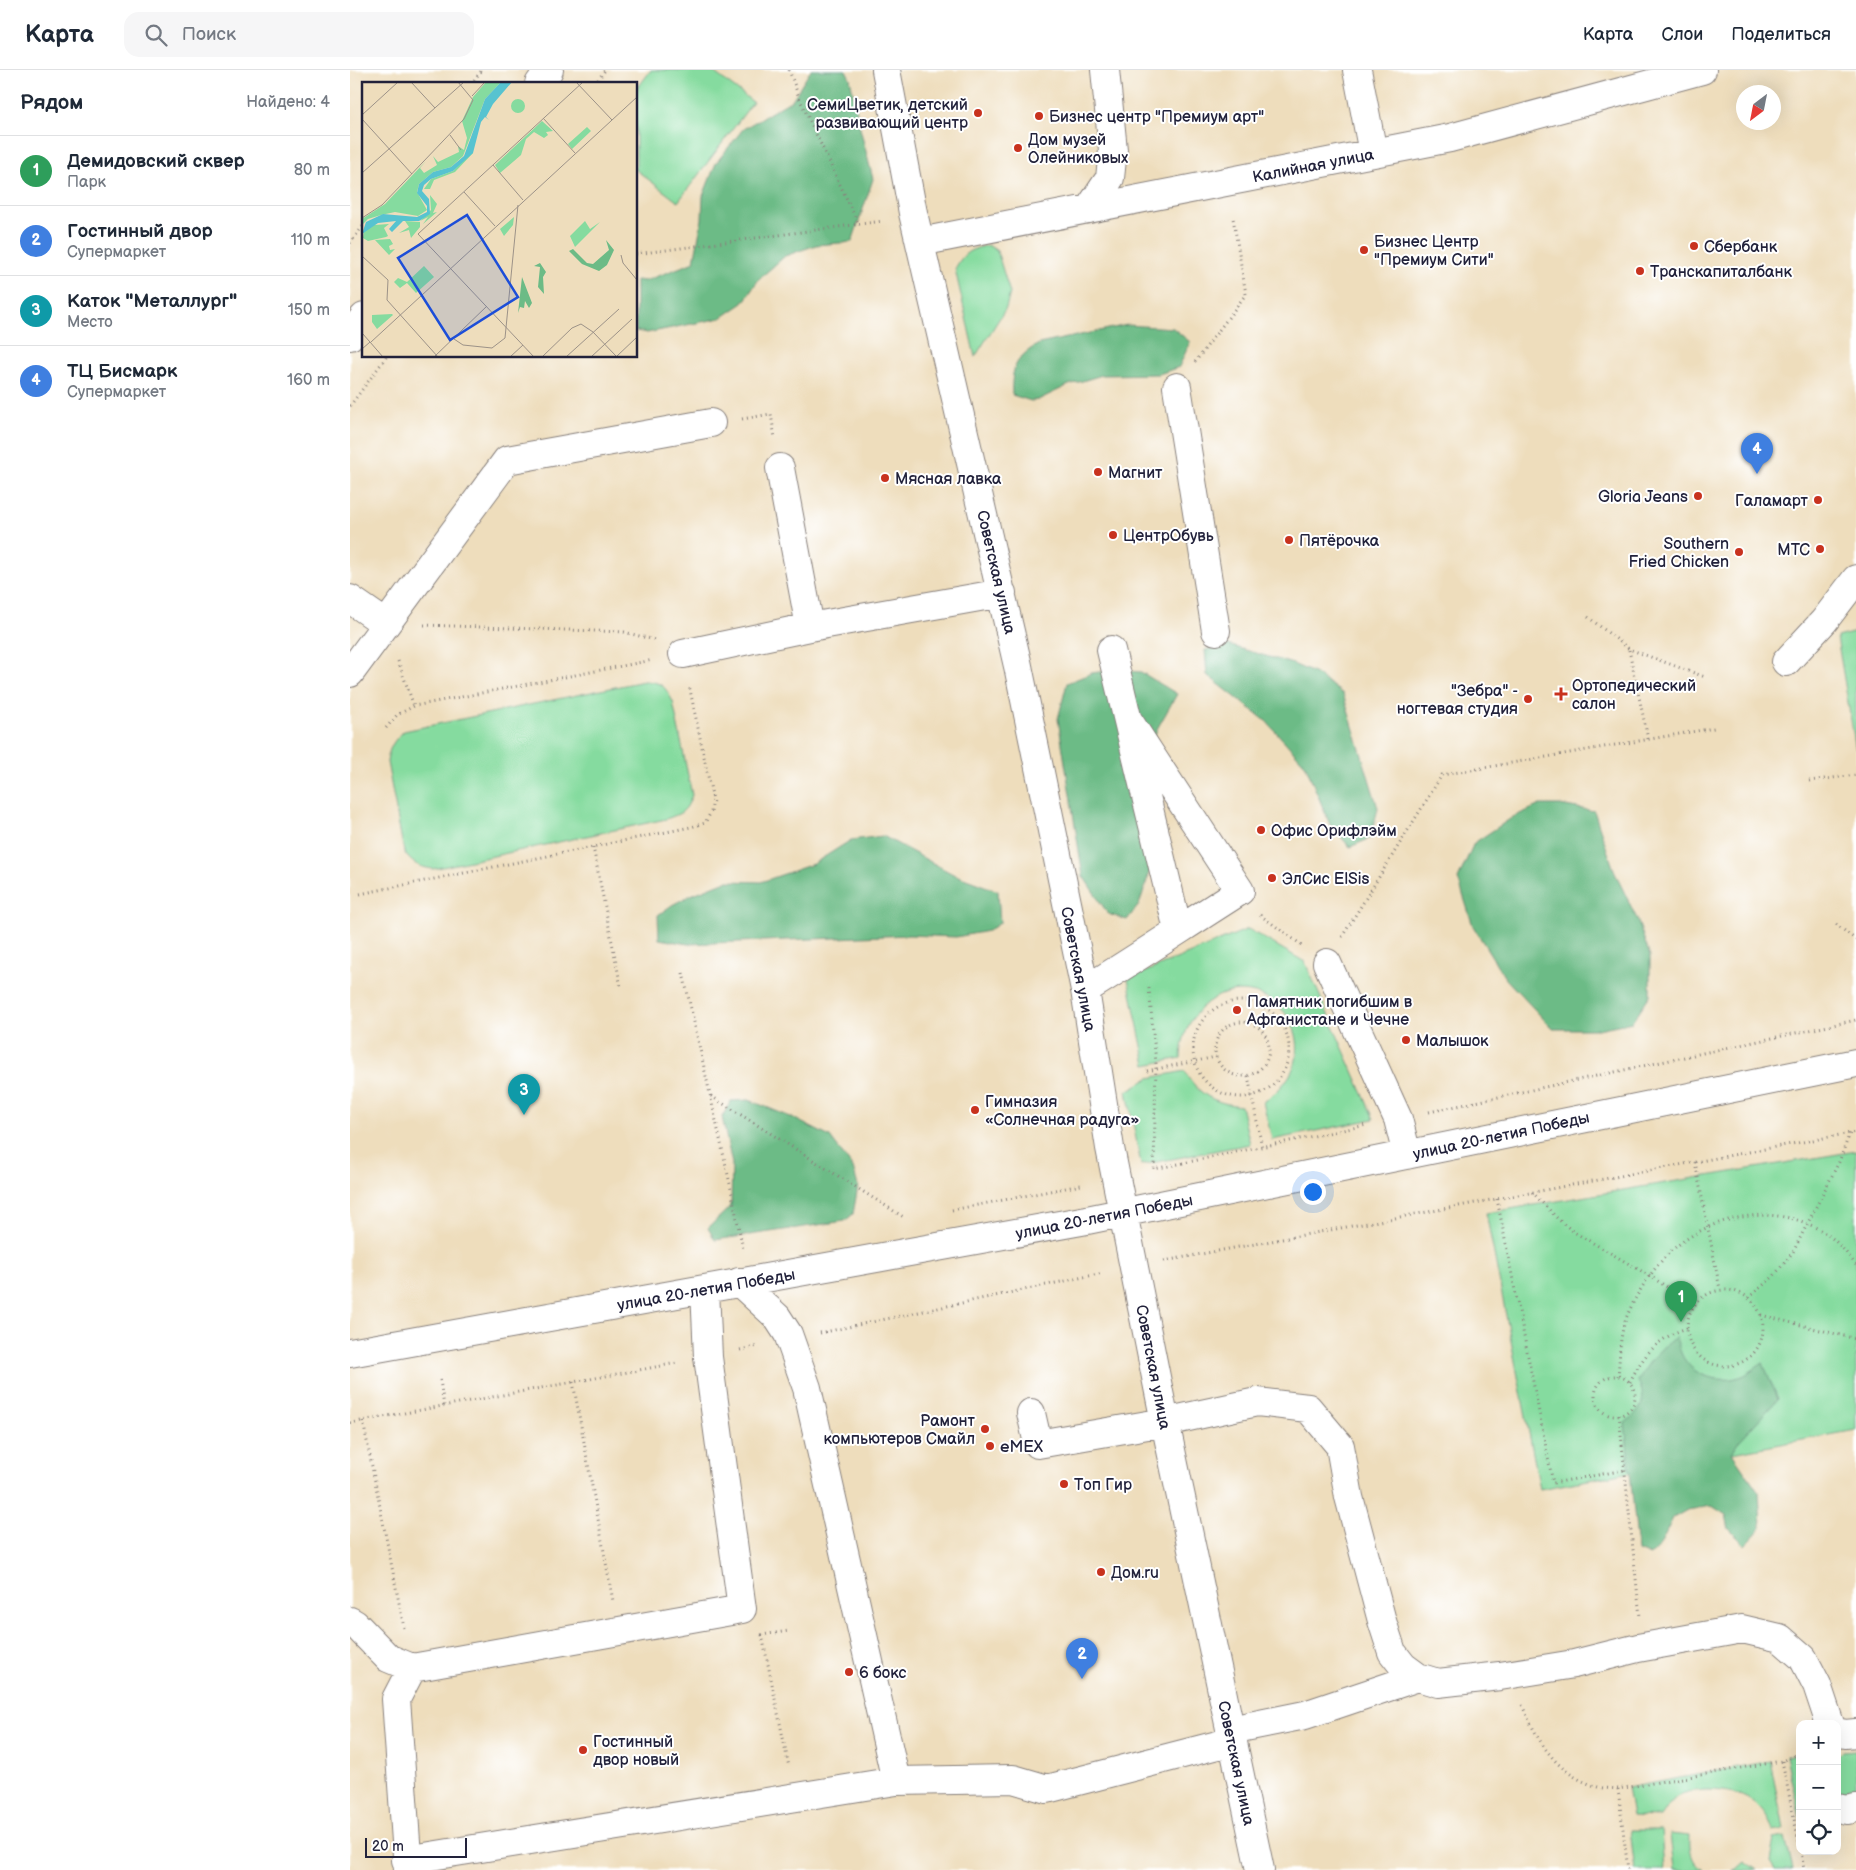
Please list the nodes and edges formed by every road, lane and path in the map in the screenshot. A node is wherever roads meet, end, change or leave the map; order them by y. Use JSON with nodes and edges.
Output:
{"nodes":[{"id":1,"x":482,"y":70,"type":"edge"},
{"id":2,"x":549,"y":70,"type":"edge"},
{"id":3,"x":605,"y":70,"type":"edge"},
{"id":4,"x":790,"y":70,"type":"edge"},
{"id":5,"x":886,"y":70,"type":"edge"},
{"id":6,"x":1105,"y":70,"type":"edge"},
{"id":7,"x":1357,"y":70,"type":"edge"},
{"id":8,"x":1702,"y":70,"type":"edge"},
{"id":9,"x":473,"y":82,"type":"edge"},
{"id":10,"x":540,"y":82,"type":"edge"},
{"id":11,"x":596,"y":82,"type":"edge"},
{"id":12,"x":1373,"y":153,"type":"junction"},
{"id":13,"x":1089,"y":209,"type":"junction"},
{"id":14,"x":914,"y":213,"type":"junction"},
{"id":15,"x":1232,"y":218,"type":"dead end"},
{"id":16,"x":859,"y":225,"type":"junction"},
{"id":17,"x":362,"y":228,"type":"edge"},
{"id":18,"x":920,"y":242,"type":"junction"},
{"id":19,"x":350,"y":243,"type":"edge"},
{"id":20,"x":638,"y":254,"type":"edge"},
{"id":21,"x":362,"y":321,"type":"edge"},
{"id":22,"x":350,"y":336,"type":"edge"},
{"id":23,"x":386,"y":358,"type":"edge"},
{"id":24,"x":1177,"y":387,"type":"joint"},
{"id":25,"x":350,"y":406,"type":"edge"},
{"id":26,"x":722,"y":422,"type":"joint"},
{"id":27,"x":775,"y":439,"type":"dead end"},
{"id":28,"x":780,"y":468,"type":"dead end"},
{"id":29,"x":1856,"y":579,"type":"edge"},
{"id":30,"x":1002,"y":594,"type":"junction"},
{"id":31,"x":350,"y":599,"type":"edge"},
{"id":32,"x":1588,"y":617,"type":"dead end"},
{"id":33,"x":386,"y":624,"type":"junction"},
{"id":34,"x":810,"y":627,"type":"junction"},
{"id":35,"x":1216,"y":631,"type":"dead end"},
{"id":36,"x":1111,"y":650,"type":"dead end"},
{"id":37,"x":1629,"y":650,"type":"junction"},
{"id":38,"x":683,"y":654,"type":"junction"},
{"id":39,"x":1786,"y":662,"type":"dead end"},
{"id":40,"x":350,"y":673,"type":"edge"},
{"id":41,"x":1705,"y":677,"type":"dead end"},
{"id":42,"x":414,"y":706,"type":"junction"},
{"id":43,"x":1128,"y":720,"type":"junction"},
{"id":44,"x":386,"y":728,"type":"dead end"},
{"id":45,"x":1714,"y":728,"type":"dead end"},
{"id":46,"x":1648,"y":739,"type":"junction"},
{"id":47,"x":1856,"y":775,"type":"edge"},
{"id":48,"x":1809,"y":781,"type":"dead end"},
{"id":49,"x":593,"y":847,"type":"junction"},
{"id":50,"x":1240,"y":891,"type":"junction"},
{"id":51,"x":360,"y":894,"type":"dead end"},
{"id":52,"x":1836,"y":924,"type":"dead end"},
{"id":53,"x":1178,"y":930,"type":"junction"},
{"id":54,"x":1856,"y":940,"type":"edge"},
{"id":55,"x":1146,"y":953,"type":"junction"},
{"id":56,"x":1327,"y":963,"type":"junction"},
{"id":57,"x":682,"y":973,"type":"dead end"},
{"id":58,"x":621,"y":987,"type":"dead end"},
{"id":59,"x":1085,"y":990,"type":"junction"},
{"id":60,"x":1856,"y":1020,"type":"edge"},
{"id":61,"x":1216,"y":1057,"type":"junction"},
{"id":62,"x":1194,"y":1061,"type":"junction"},
{"id":63,"x":1856,"y":1063,"type":"edge"},
{"id":64,"x":1156,"y":1069,"type":"junction"},
{"id":65,"x":1147,"y":1071,"type":"dead end"},
{"id":66,"x":1248,"y":1076,"type":"junction"},
{"id":67,"x":710,"y":1096,"type":"junction"},
{"id":68,"x":1252,"y":1097,"type":"junction"},
{"id":69,"x":1398,"y":1119,"type":"junction"},
{"id":70,"x":1856,"y":1132,"type":"edge"},
{"id":71,"x":1850,"y":1133,"type":"junction"},
{"id":72,"x":1262,"y":1147,"type":"junction"},
{"id":73,"x":1407,"y":1154,"type":"junction"},
{"id":74,"x":1695,"y":1162,"type":"junction"},
{"id":75,"x":1532,"y":1192,"type":"junction"},
{"id":76,"x":1497,"y":1199,"type":"junction"},
{"id":77,"x":1123,"y":1213,"type":"junction"},
{"id":78,"x":905,"y":1218,"type":"dead end"},
{"id":79,"x":1808,"y":1225,"type":"junction"},
{"id":80,"x":1708,"y":1228,"type":"junction"},
{"id":81,"x":743,"y":1249,"type":"dead end"},
{"id":82,"x":1160,"y":1262,"type":"dead end"},
{"id":83,"x":1856,"y":1265,"type":"edge"},
{"id":84,"x":1650,"y":1276,"type":"junction"},
{"id":85,"x":740,"y":1282,"type":"junction"},
{"id":86,"x":705,"y":1289,"type":"junction"},
{"id":87,"x":1720,"y":1290,"type":"junction"},
{"id":88,"x":1748,"y":1298,"type":"junction"},
{"id":89,"x":1695,"y":1304,"type":"junction"},
{"id":90,"x":1761,"y":1316,"type":"junction"},
{"id":91,"x":1687,"y":1328,"type":"junction"},
{"id":92,"x":1856,"y":1339,"type":"edge"},
{"id":93,"x":350,"y":1353,"type":"edge"},
{"id":94,"x":1618,"y":1376,"type":"junction"},
{"id":95,"x":440,"y":1380,"type":"dead end"},
{"id":96,"x":573,"y":1382,"type":"dead end"},
{"id":97,"x":1630,"y":1382,"type":"junction"},
{"id":98,"x":444,"y":1406,"type":"dead end"},
{"id":99,"x":1031,"y":1413,"type":"dead end"},
{"id":100,"x":1619,"y":1415,"type":"junction"},
{"id":101,"x":362,"y":1421,"type":"dead end"},
{"id":102,"x":1164,"y":1422,"type":"junction"},
{"id":103,"x":1624,"y":1470,"type":"junction"},
{"id":104,"x":350,"y":1621,"type":"edge"},
{"id":105,"x":618,"y":1631,"type":"junction"},
{"id":106,"x":762,"y":1635,"type":"dead end"},
{"id":107,"x":1643,"y":1647,"type":"junction"},
{"id":108,"x":412,"y":1668,"type":"junction"},
{"id":109,"x":1500,"y":1676,"type":"junction"},
{"id":110,"x":1418,"y":1677,"type":"junction"},
{"id":111,"x":1829,"y":1720,"type":"edge"},
{"id":112,"x":1841,"y":1733,"type":"edge"},
{"id":113,"x":1856,"y":1733,"type":"edge"},
{"id":114,"x":1231,"y":1736,"type":"junction"},
{"id":115,"x":1796,"y":1755,"type":"edge"},
{"id":116,"x":1782,"y":1761,"type":"junction"},
{"id":117,"x":896,"y":1781,"type":"junction"},
{"id":118,"x":1618,"y":1789,"type":"junction"},
{"id":119,"x":795,"y":1797,"type":"junction"},
{"id":120,"x":1856,"y":1808,"type":"edge"},
{"id":121,"x":1841,"y":1809,"type":"edge"},
{"id":122,"x":1796,"y":1828,"type":"edge"},
{"id":123,"x":1802,"y":1855,"type":"edge"},
{"id":124,"x":407,"y":1865,"type":"edge"},
{"id":125,"x":1260,"y":1870,"type":"edge"},
{"id":126,"x":1628,"y":1870,"type":"edge"},
{"id":127,"x":1804,"y":1870,"type":"edge"}],
"edges":[{"from":1,"to":9,"type":"path"},
{"from":2,"to":10,"type":"street"},
{"from":3,"to":11,"type":"path"},
{"from":4,"to":16,"type":"path"},
{"from":5,"to":14,"type":"street","name":"Советская улица"},
{"from":6,"to":13,"type":"street"},
{"from":7,"to":12,"type":"street"},
{"from":8,"to":12,"type":"street","name":"Калийная улица"},
{"from":12,"to":13,"type":"street","name":"Калийная улица"},
{"from":13,"to":18,"type":"street","name":"Калийная улица"},
{"from":14,"to":16,"type":"path"},
{"from":14,"to":18,"type":"street","name":"Советская улица"},
{"from":15,"to":24,"type":"path"},
{"from":16,"to":20,"type":"path"},
{"from":17,"to":19,"type":"path"},
{"from":18,"to":30,"type":"street","name":"Советская улица"},
{"from":21,"to":22,"type":"street"},
{"from":23,"to":25,"type":"path"},
{"from":24,"to":35,"type":"street"},
{"from":26,"to":27,"type":"path"},
{"from":26,"to":33,"type":"street"},
{"from":28,"to":34,"type":"street"},
{"from":29,"to":39,"type":"street"},
{"from":30,"to":34,"type":"street"},
{"from":30,"to":59,"type":"street","name":"Советская улица"},
{"from":31,"to":33,"type":"street"},
{"from":32,"to":37,"type":"path"},
{"from":33,"to":38,"type":"path"},
{"from":33,"to":40,"type":"street"},
{"from":33,"to":42,"type":"path"},
{"from":34,"to":38,"type":"street"},
{"from":36,"to":43,"type":"street"},
{"from":37,"to":41,"type":"path"},
{"from":37,"to":46,"type":"path"},
{"from":38,"to":42,"type":"path"},
{"from":38,"to":49,"type":"path"},
{"from":42,"to":44,"type":"path"},
{"from":43,"to":50,"type":"street"},
{"from":43,"to":53,"type":"street"},
{"from":45,"to":46,"type":"path"},
{"from":46,"to":56,"type":"path"},
{"from":47,"to":48,"type":"path"},
{"from":49,"to":51,"type":"path"},
{"from":49,"to":58,"type":"path"},
{"from":50,"to":53,"type":"street"},
{"from":50,"to":56,"type":"path"},
{"from":52,"to":54,"type":"path"},
{"from":53,"to":55,"type":"street"},
{"from":55,"to":59,"type":"street"},
{"from":55,"to":64,"type":"path"},
{"from":56,"to":69,"type":"street"},
{"from":57,"to":67,"type":"path"},
{"from":59,"to":77,"type":"street","name":"Советская улица"},
{"from":60,"to":69,"type":"path"},
{"from":61,"to":62,"type":"path"},
{"from":61,"to":66,"type":"path"},
{"from":61,"to":66,"type":"path"},
{"from":62,"to":64,"type":"path"},
{"from":62,"to":68,"type":"path"},
{"from":62,"to":68,"type":"path"},
{"from":63,"to":73,"type":"street","name":"улица 20-летия Победы"},
{"from":64,"to":65,"type":"path"},
{"from":64,"to":72,"type":"path"},
{"from":66,"to":68,"type":"path"},
{"from":67,"to":78,"type":"path"},
{"from":67,"to":81,"type":"path"},
{"from":68,"to":72,"type":"path"},
{"from":69,"to":72,"type":"path"},
{"from":69,"to":73,"type":"street"},
{"from":70,"to":71,"type":"path"},
{"from":71,"to":74,"type":"path"},
{"from":71,"to":79,"type":"path"},
{"from":73,"to":77,"type":"street","name":"улица 20-летия Победы"},
{"from":74,"to":75,"type":"path"},
{"from":74,"to":80,"type":"path"},
{"from":75,"to":76,"type":"path"},
{"from":75,"to":84,"type":"path"},
{"from":76,"to":82,"type":"path"},
{"from":76,"to":103,"type":"path"},
{"from":77,"to":85,"type":"street","name":"улица 20-летия Победы"},
{"from":77,"to":102,"type":"street","name":"Советская улица"},
{"from":79,"to":80,"type":"path"},
{"from":79,"to":83,"type":"path"},
{"from":79,"to":88,"type":"path"},
{"from":80,"to":84,"type":"path"},
{"from":80,"to":87,"type":"path"},
{"from":84,"to":89,"type":"path"},
{"from":84,"to":94,"type":"path"},
{"from":85,"to":86,"type":"street","name":"улица 20-летия Победы"},
{"from":85,"to":117,"type":"street"},
{"from":86,"to":93,"type":"street","name":"улица 20-летия Победы"},
{"from":86,"to":105,"type":"street"},
{"from":87,"to":88,"type":"path"},
{"from":87,"to":89,"type":"path"},
{"from":88,"to":90,"type":"path"},
{"from":89,"to":91,"type":"path"},
{"from":90,"to":91,"type":"path"},
{"from":90,"to":92,"type":"path"},
{"from":91,"to":97,"type":"path"},
{"from":94,"to":97,"type":"path"},
{"from":94,"to":100,"type":"path"},
{"from":95,"to":98,"type":"path"},
{"from":96,"to":105,"type":"path"},
{"from":97,"to":100,"type":"path"},
{"from":99,"to":102,"type":"street"},
{"from":100,"to":103,"type":"path"},
{"from":101,"to":108,"type":"path"},
{"from":102,"to":110,"type":"street"},
{"from":102,"to":114,"type":"street","name":"Советская улица"},
{"from":103,"to":107,"type":"path"},
{"from":104,"to":108,"type":"street"},
{"from":105,"to":108,"type":"street"},
{"from":106,"to":119,"type":"path"},
{"from":107,"to":109,"type":"street"},
{"from":107,"to":111,"type":"street"},
{"from":108,"to":124,"type":"street"},
{"from":109,"to":110,"type":"street"},
{"from":109,"to":118,"type":"path"},
{"from":110,"to":114,"type":"street"},
{"from":112,"to":113,"type":"street"},
{"from":114,"to":117,"type":"street"},
{"from":114,"to":125,"type":"street","name":"Советская улица"},
{"from":115,"to":116,"type":"path"},
{"from":116,"to":118,"type":"path"},
{"from":116,"to":122,"type":"path"},
{"from":117,"to":119,"type":"street"},
{"from":118,"to":126,"type":"path"},
{"from":119,"to":124,"type":"street"},
{"from":120,"to":121,"type":"street"},
{"from":123,"to":127,"type":"path"}]}
